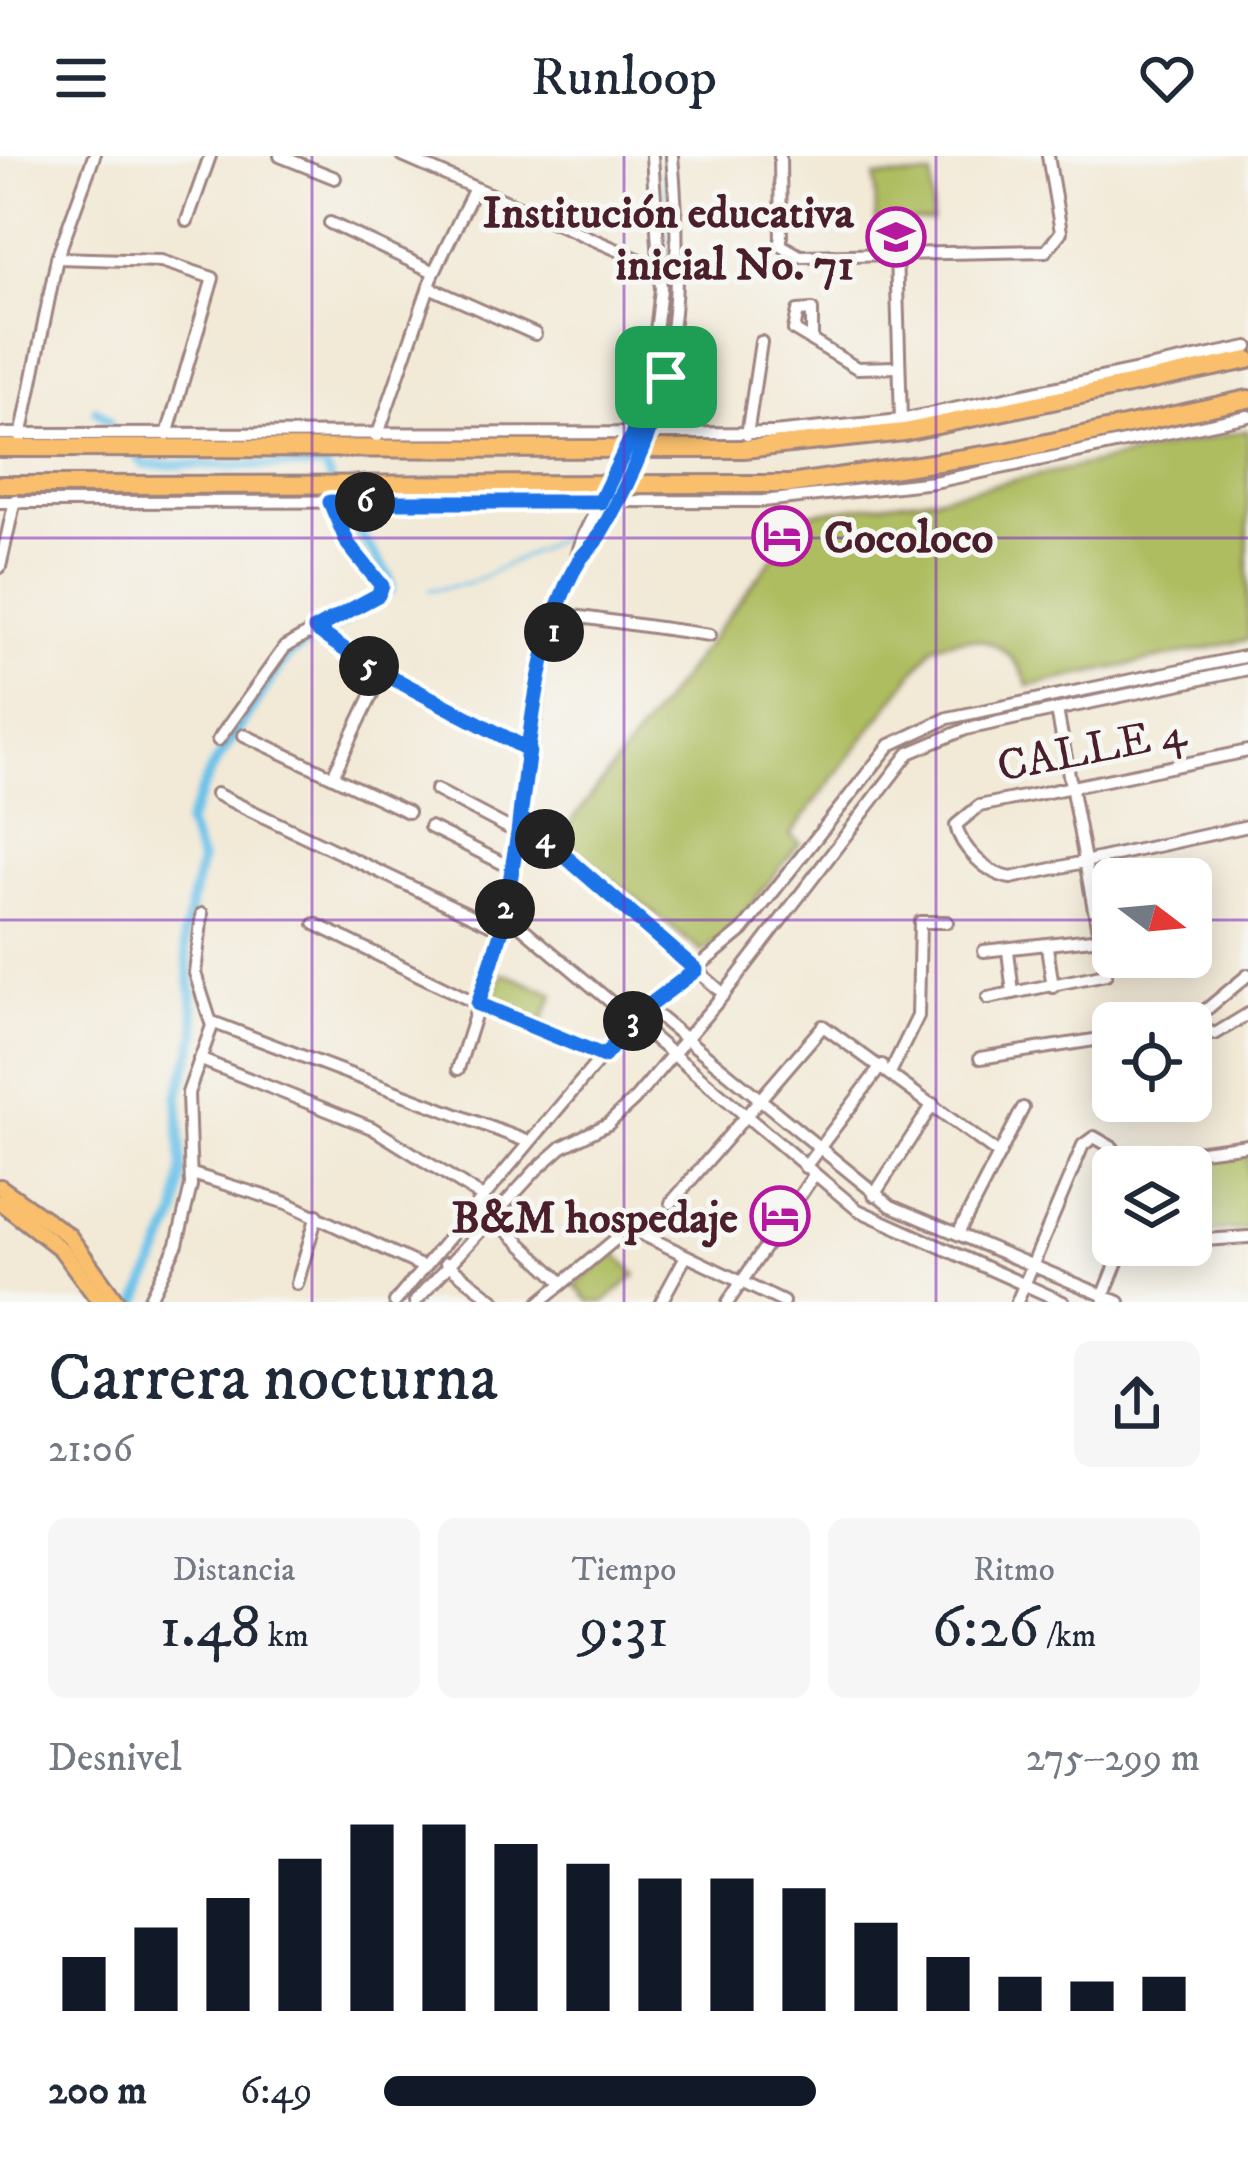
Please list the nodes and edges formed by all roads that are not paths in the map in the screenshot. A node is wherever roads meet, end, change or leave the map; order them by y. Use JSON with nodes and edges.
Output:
{"nodes":[{"id":1,"x":94,"y":156,"type":"edge"},
{"id":2,"x":195,"y":156,"type":"edge"},
{"id":3,"x":280,"y":156,"type":"edge"},
{"id":4,"x":402,"y":156,"type":"edge"},
{"id":5,"x":652,"y":156,"type":"edge"},
{"id":6,"x":672,"y":156,"type":"edge"},
{"id":7,"x":780,"y":156,"type":"edge"},
{"id":8,"x":1048,"y":156,"type":"edge"},
{"id":9,"x":209,"y":160,"type":"edge"},
{"id":10,"x":335,"y":178,"type":"dead end"},
{"id":11,"x":474,"y":190,"type":"junction"},
{"id":12,"x":188,"y":221,"type":"dead end"},
{"id":13,"x":330,"y":223,"type":"dead end"},
{"id":14,"x":896,"y":251,"type":"junction"},
{"id":15,"x":57,"y":258,"type":"junction"},
{"id":16,"x":661,"y":269,"type":"junction"},
{"id":17,"x":434,"y":272,"type":"junction"},
{"id":18,"x":429,"y":287,"type":"junction"},
{"id":19,"x":535,"y":334,"type":"dead end"},
{"id":20,"x":812,"y":338,"type":"dead end"},
{"id":21,"x":761,"y":342,"type":"dead end"},
{"id":22,"x":1248,"y":347,"type":"edge"},
{"id":23,"x":1248,"y":361,"type":"edge"},
{"id":24,"x":897,"y":367,"type":"junction"},
{"id":25,"x":1210,"y":369,"type":"junction"},
{"id":26,"x":651,"y":374,"type":"junction"},
{"id":27,"x":666,"y":377,"type":"junction"},
{"id":28,"x":1150,"y":382,"type":"junction"},
{"id":29,"x":1248,"y":400,"type":"edge"},
{"id":30,"x":1211,"y":407,"type":"junction"},
{"id":31,"x":1248,"y":416,"type":"edge"},
{"id":32,"x":1159,"y":419,"type":"junction"},
{"id":33,"x":901,"y":420,"type":"junction"},
{"id":34,"x":0,"y":434,"type":"edge"},
{"id":35,"x":747,"y":435,"type":"junction"},
{"id":36,"x":162,"y":442,"type":"junction"},
{"id":37,"x":376,"y":442,"type":"junction"},
{"id":38,"x":13,"y":444,"type":"edge"},
{"id":39,"x":637,"y":444,"type":"junction"},
{"id":40,"x":10,"y":491,"type":"edge"},
{"id":41,"x":334,"y":495,"type":"junction"},
{"id":42,"x":611,"y":495,"type":"junction"},
{"id":43,"x":0,"y":502,"type":"edge"},
{"id":44,"x":0,"y":567,"type":"edge"},
{"id":45,"x":559,"y":614,"type":"junction"},
{"id":46,"x":315,"y":629,"type":"junction"},
{"id":47,"x":710,"y":635,"type":"dead end"},
{"id":48,"x":1248,"y":656,"type":"edge"},
{"id":49,"x":1248,"y":669,"type":"edge"},
{"id":50,"x":382,"y":673,"type":"junction"},
{"id":51,"x":1057,"y":710,"type":"junction"},
{"id":52,"x":244,"y":735,"type":"dead end"},
{"id":53,"x":218,"y":740,"type":"dead end"},
{"id":54,"x":529,"y":750,"type":"junction"},
{"id":55,"x":1248,"y":752,"type":"edge"},
{"id":56,"x":333,"y":776,"type":"junction"},
{"id":57,"x":1072,"y":788,"type":"junction"},
{"id":58,"x":436,"y":790,"type":"dead end"},
{"id":59,"x":216,"y":794,"type":"dead end"},
{"id":60,"x":409,"y":812,"type":"dead end"},
{"id":61,"x":520,"y":817,"type":"junction"},
{"id":62,"x":430,"y":826,"type":"dead end"},
{"id":63,"x":1248,"y":826,"type":"edge"},
{"id":64,"x":518,"y":833,"type":"junction"},
{"id":65,"x":1087,"y":859,"type":"junction"},
{"id":66,"x":512,"y":868,"type":"junction"},
{"id":67,"x":1092,"y":887,"type":"edge"},
{"id":68,"x":505,"y":913,"type":"junction"},
{"id":69,"x":202,"y":914,"type":"dead end"},
{"id":70,"x":947,"y":922,"type":"dead end"},
{"id":71,"x":314,"y":924,"type":"dead end"},
{"id":72,"x":502,"y":930,"type":"junction"},
{"id":73,"x":1092,"y":940,"type":"edge"},
{"id":74,"x":1047,"y":947,"type":"junction"},
{"id":75,"x":985,"y":951,"type":"dead end"},
{"id":76,"x":1008,"y":951,"type":"junction"},
{"id":77,"x":696,"y":970,"type":"junction"},
{"id":78,"x":1248,"y":976,"type":"edge"},
{"id":79,"x":1098,"y":978,"type":"edge"},
{"id":80,"x":1053,"y":987,"type":"junction"},
{"id":81,"x":1013,"y":993,"type":"junction"},
{"id":82,"x":724,"y":994,"type":"junction"},
{"id":83,"x":988,"y":998,"type":"dead end"},
{"id":84,"x":478,"y":1004,"type":"junction"},
{"id":85,"x":1212,"y":1005,"type":"edge"},
{"id":86,"x":647,"y":1007,"type":"junction"},
{"id":87,"x":1248,"y":1014,"type":"edge"},
{"id":88,"x":212,"y":1022,"type":"junction"},
{"id":89,"x":631,"y":1022,"type":"junction"},
{"id":90,"x":1212,"y":1033,"type":"edge"},
{"id":91,"x":686,"y":1040,"type":"junction"},
{"id":92,"x":1092,"y":1040,"type":"edge"},
{"id":93,"x":604,"y":1056,"type":"junction"},
{"id":94,"x":673,"y":1057,"type":"junction"},
{"id":95,"x":980,"y":1058,"type":"dead end"},
{"id":96,"x":199,"y":1059,"type":"junction"},
{"id":97,"x":886,"y":1068,"type":"junction"},
{"id":98,"x":458,"y":1069,"type":"dead end"},
{"id":99,"x":760,"y":1103,"type":"junction"},
{"id":100,"x":933,"y":1104,"type":"junction"},
{"id":101,"x":1023,"y":1108,"type":"dead end"},
{"id":102,"x":745,"y":1119,"type":"junction"},
{"id":103,"x":547,"y":1124,"type":"junction"},
{"id":104,"x":529,"y":1142,"type":"junction"},
{"id":105,"x":1248,"y":1144,"type":"edge"},
{"id":106,"x":1110,"y":1146,"type":"edge"},
{"id":107,"x":562,"y":1147,"type":"junction"},
{"id":108,"x":1212,"y":1149,"type":"edge"},
{"id":109,"x":818,"y":1150,"type":"junction"},
{"id":110,"x":996,"y":1152,"type":"junction"},
{"id":111,"x":809,"y":1171,"type":"junction"},
{"id":112,"x":192,"y":1174,"type":"junction"},
{"id":113,"x":0,"y":1187,"type":"edge"},
{"id":114,"x":874,"y":1195,"type":"junction"},
{"id":115,"x":481,"y":1196,"type":"junction"},
{"id":116,"x":0,"y":1202,"type":"edge"},
{"id":117,"x":671,"y":1203,"type":"dead end"},
{"id":118,"x":317,"y":1215,"type":"junction"},
{"id":119,"x":490,"y":1215,"type":"junction"},
{"id":120,"x":958,"y":1234,"type":"junction"},
{"id":121,"x":1248,"y":1237,"type":"edge"},
{"id":122,"x":1212,"y":1240,"type":"edge"},
{"id":123,"x":686,"y":1256,"type":"junction"},
{"id":124,"x":446,"y":1263,"type":"junction"},
{"id":125,"x":1033,"y":1265,"type":"junction"},
{"id":126,"x":1115,"y":1266,"type":"edge"},
{"id":127,"x":423,"y":1267,"type":"junction"},
{"id":128,"x":740,"y":1281,"type":"junction"},
{"id":129,"x":562,"y":1282,"type":"junction"},
{"id":130,"x":297,"y":1284,"type":"dead end"},
{"id":131,"x":1024,"y":1284,"type":"junction"},
{"id":132,"x":1102,"y":1299,"type":"edge"},
{"id":133,"x":100,"y":1302,"type":"edge"},
{"id":134,"x":117,"y":1302,"type":"edge"},
{"id":135,"x":148,"y":1302,"type":"edge"},
{"id":136,"x":395,"y":1302,"type":"edge"},
{"id":137,"x":415,"y":1302,"type":"edge"},
{"id":138,"x":496,"y":1302,"type":"edge"},
{"id":139,"x":540,"y":1302,"type":"edge"},
{"id":140,"x":661,"y":1302,"type":"edge"},
{"id":141,"x":728,"y":1302,"type":"edge"},
{"id":142,"x":783,"y":1302,"type":"edge"},
{"id":143,"x":1017,"y":1302,"type":"edge"},
{"id":144,"x":1063,"y":1302,"type":"edge"},
{"id":145,"x":1119,"y":1302,"type":"edge"}],
"edges":[{"from":1,"to":15,"type":"street"},
{"from":2,"to":9,"type":"street"},
{"from":3,"to":10,"type":"street"},
{"from":4,"to":11,"type":"street"},
{"from":5,"to":16,"type":"street"},
{"from":6,"to":27,"type":"street"},
{"from":7,"to":14,"type":"street"},
{"from":8,"to":14,"type":"street"},
{"from":9,"to":12,"type":"street"},
{"from":11,"to":16,"type":"street"},
{"from":11,"to":17,"type":"street"},
{"from":13,"to":17,"type":"street"},
{"from":14,"to":24,"type":"street"},
{"from":15,"to":36,"type":"street"},
{"from":15,"to":38,"type":"street"},
{"from":16,"to":26,"type":"street"},
{"from":17,"to":18,"type":"street"},
{"from":18,"to":19,"type":"street"},
{"from":18,"to":37,"type":"street"},
{"from":20,"to":24,"type":"street"},
{"from":21,"to":35,"type":"street"},
{"from":22,"to":33,"type":"street"},
{"from":23,"to":25,"type":"highway"},
{"from":24,"to":33,"type":"street"},
{"from":25,"to":28,"type":"highway"},
{"from":25,"to":30,"type":"highway"},
{"from":26,"to":27,"type":"street"},
{"from":26,"to":39,"type":"street"},
{"from":27,"to":39,"type":"street"},
{"from":28,"to":32,"type":"highway"},
{"from":28,"to":39,"type":"highway"},
{"from":29,"to":30,"type":"highway"},
{"from":30,"to":32,"type":"highway"},
{"from":31,"to":42,"type":"street"},
{"from":32,"to":42,"type":"highway"},
{"from":33,"to":35,"type":"street"},
{"from":34,"to":38,"type":"street"},
{"from":35,"to":39,"type":"street"},
{"from":36,"to":37,"type":"highway"},
{"from":36,"to":38,"type":"street"},
{"from":36,"to":38,"type":"highway"},
{"from":37,"to":39,"type":"highway"},
{"from":39,"to":42,"type":"street"},
{"from":40,"to":41,"type":"street"},
{"from":40,"to":41,"type":"highway"},
{"from":40,"to":43,"type":"street"},
{"from":40,"to":44,"type":"street"},
{"from":41,"to":42,"type":"highway"},
{"from":41,"to":46,"type":"street"},
{"from":42,"to":45,"type":"street"},
{"from":45,"to":47,"type":"street"},
{"from":45,"to":54,"type":"street"},
{"from":46,"to":50,"type":"street"},
{"from":46,"to":53,"type":"street"},
{"from":48,"to":77,"type":"street"},
{"from":49,"to":51,"type":"street"},
{"from":50,"to":54,"type":"street"},
{"from":50,"to":56,"type":"street"},
{"from":51,"to":57,"type":"street"},
{"from":51,"to":82,"type":"street"},
{"from":52,"to":56,"type":"street"},
{"from":54,"to":61,"type":"street"},
{"from":55,"to":57,"type":"street","name":"CALLE 4"},
{"from":56,"to":60,"type":"street"},
{"from":57,"to":65,"type":"street"},
{"from":57,"to":65,"type":"street","name":"CALLE 4"},
{"from":58,"to":64,"type":"street"},
{"from":59,"to":72,"type":"street"},
{"from":61,"to":64,"type":"street"},
{"from":61,"to":77,"type":"street"},
{"from":62,"to":66,"type":"street"},
{"from":63,"to":65,"type":"street"},
{"from":64,"to":66,"type":"street"},
{"from":65,"to":67,"type":"street"},
{"from":66,"to":68,"type":"street"},
{"from":68,"to":72,"type":"street"},
{"from":68,"to":89,"type":"street"},
{"from":69,"to":88,"type":"street"},
{"from":70,"to":97,"type":"street"},
{"from":71,"to":84,"type":"street"},
{"from":72,"to":84,"type":"street"},
{"from":73,"to":74,"type":"street"},
{"from":74,"to":76,"type":"street"},
{"from":74,"to":80,"type":"street"},
{"from":75,"to":76,"type":"street"},
{"from":76,"to":81,"type":"street"},
{"from":77,"to":82,"type":"street"},
{"from":77,"to":86,"type":"street"},
{"from":78,"to":85,"type":"street"},
{"from":79,"to":80,"type":"street"},
{"from":80,"to":81,"type":"street"},
{"from":81,"to":83,"type":"street"},
{"from":82,"to":91,"type":"street"},
{"from":84,"to":93,"type":"street"},
{"from":84,"to":98,"type":"street"},
{"from":86,"to":89,"type":"street"},
{"from":86,"to":91,"type":"street"},
{"from":87,"to":90,"type":"street"},
{"from":88,"to":96,"type":"street"},
{"from":88,"to":104,"type":"street"},
{"from":89,"to":93,"type":"street"},
{"from":89,"to":94,"type":"street"},
{"from":91,"to":94,"type":"street"},
{"from":91,"to":99,"type":"street"},
{"from":92,"to":95,"type":"street"},
{"from":93,"to":103,"type":"street"},
{"from":94,"to":102,"type":"street"},
{"from":94,"to":107,"type":"street"},
{"from":96,"to":112,"type":"street"},
{"from":96,"to":115,"type":"street"},
{"from":97,"to":99,"type":"street"},
{"from":97,"to":100,"type":"street"},
{"from":97,"to":109,"type":"street"},
{"from":99,"to":102,"type":"street"},
{"from":99,"to":109,"type":"street"},
{"from":100,"to":110,"type":"street"},
{"from":100,"to":114,"type":"street"},
{"from":101,"to":110,"type":"street"},
{"from":102,"to":111,"type":"street"},
{"from":102,"to":117,"type":"street"},
{"from":103,"to":104,"type":"street"},
{"from":103,"to":107,"type":"street"},
{"from":104,"to":115,"type":"street"},
{"from":105,"to":108,"type":"street"},
{"from":106,"to":125,"type":"street"},
{"from":107,"to":119,"type":"street"},
{"from":109,"to":111,"type":"street"},
{"from":109,"to":114,"type":"street"},
{"from":110,"to":120,"type":"street"},
{"from":111,"to":128,"type":"street"},
{"from":111,"to":131,"type":"street"},
{"from":112,"to":118,"type":"street"},
{"from":112,"to":135,"type":"street"},
{"from":113,"to":134,"type":"main road"},
{"from":114,"to":120,"type":"street"},
{"from":115,"to":127,"type":"street"},
{"from":116,"to":133,"type":"main road"},
{"from":118,"to":127,"type":"street"},
{"from":118,"to":130,"type":"street"},
{"from":119,"to":124,"type":"street"},
{"from":119,"to":129,"type":"street"},
{"from":120,"to":125,"type":"street"},
{"from":121,"to":122,"type":"street"},
{"from":123,"to":128,"type":"street"},
{"from":123,"to":129,"type":"street"},
{"from":123,"to":140,"type":"street"},
{"from":124,"to":137,"type":"street"},
{"from":124,"to":138,"type":"street"},
{"from":125,"to":131,"type":"street"},
{"from":125,"to":132,"type":"street"},
{"from":126,"to":132,"type":"street"},
{"from":127,"to":136,"type":"street"},
{"from":128,"to":141,"type":"street"},
{"from":128,"to":142,"type":"street"},
{"from":129,"to":139,"type":"street"},
{"from":131,"to":143,"type":"street"},
{"from":131,"to":144,"type":"street"},
{"from":132,"to":145,"type":"street"}]}
